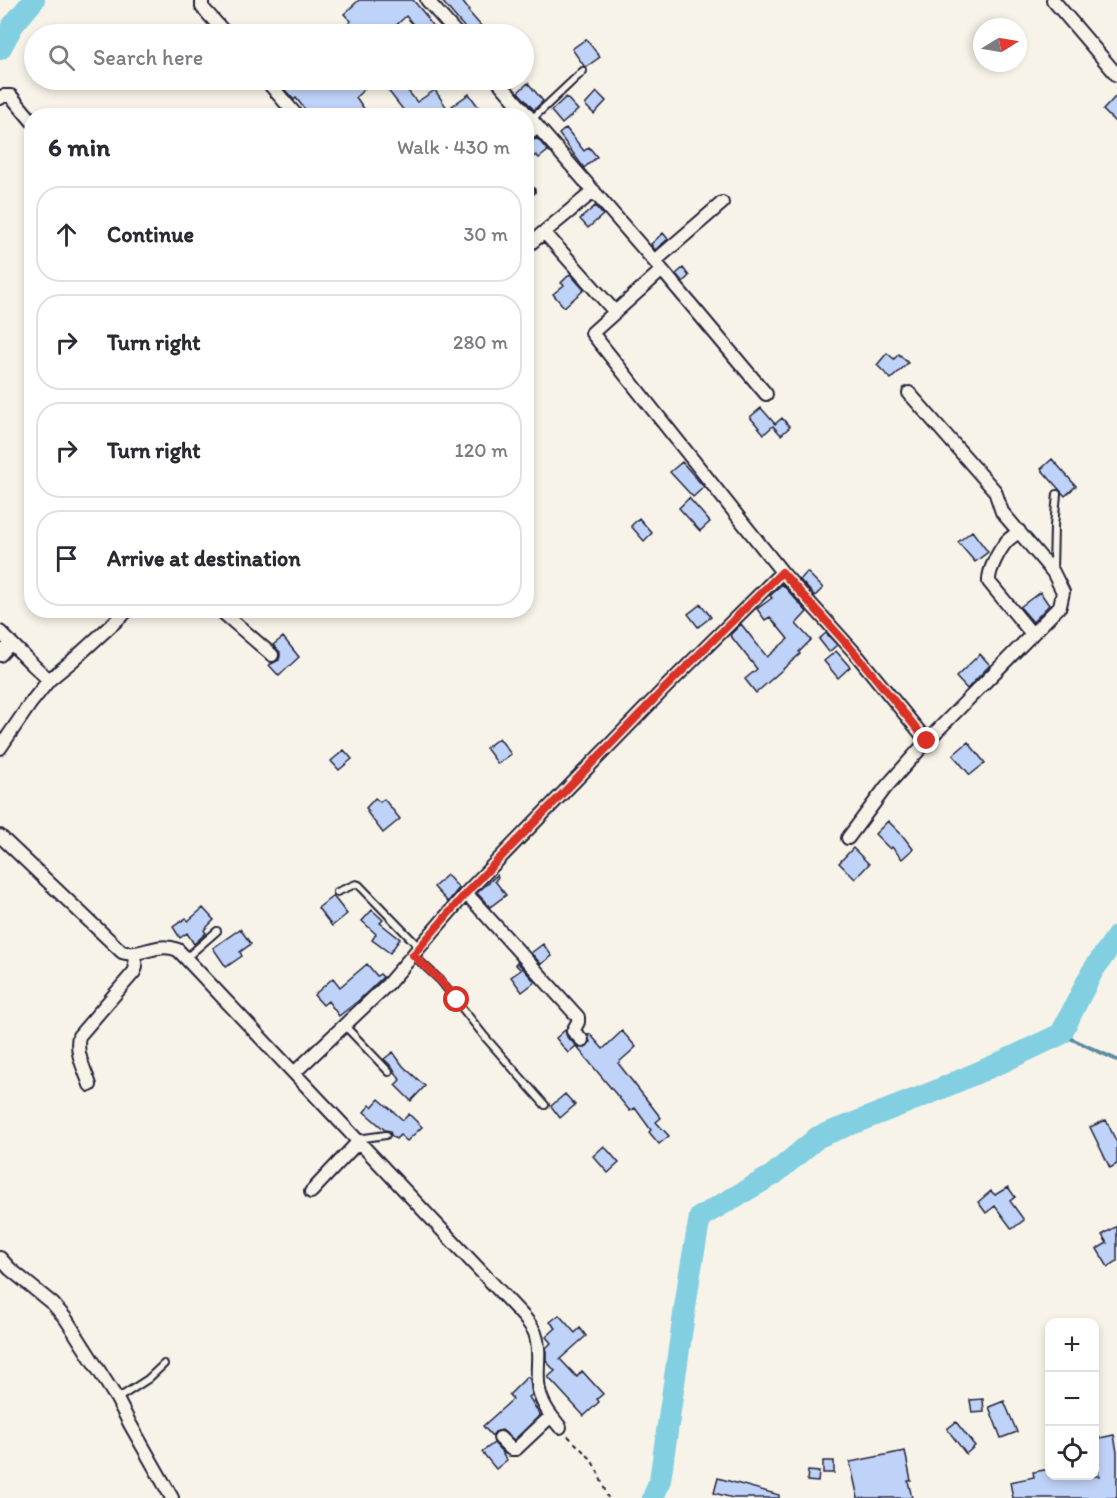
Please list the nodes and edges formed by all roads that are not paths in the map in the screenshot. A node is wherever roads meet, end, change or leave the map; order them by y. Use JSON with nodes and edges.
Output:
{"nodes":[{"id":1,"x":202,"y":0,"type":"edge"},
{"id":2,"x":427,"y":0,"type":"edge"},
{"id":3,"x":1053,"y":0,"type":"edge"},
{"id":4,"x":217,"y":24,"type":"edge"},
{"id":5,"x":448,"y":24,"type":"edge"},
{"id":6,"x":584,"y":70,"type":"dead end"},
{"id":7,"x":1117,"y":75,"type":"edge"},
{"id":8,"x":275,"y":90,"type":"edge"},
{"id":9,"x":506,"y":90,"type":"edge"},
{"id":10,"x":0,"y":98,"type":"edge"},
{"id":11,"x":290,"y":108,"type":"edge"},
{"id":12,"x":522,"y":108,"type":"edge"},
{"id":13,"x":24,"y":111,"type":"edge"},
{"id":14,"x":535,"y":123,"type":"joint"},
{"id":15,"x":594,"y":191,"type":"junction"},
{"id":16,"x":722,"y":202,"type":"dead end"},
{"id":17,"x":544,"y":232,"type":"junction"},
{"id":18,"x":534,"y":240,"type":"edge"},
{"id":19,"x":659,"y":265,"type":"junction"},
{"id":20,"x":615,"y":312,"type":"junction"},
{"id":21,"x":909,"y":393,"type":"dead end"},
{"id":22,"x":766,"y":394,"type":"dead end"},
{"id":23,"x":1058,"y":494,"type":"dead end"},
{"id":24,"x":1019,"y":531,"type":"junction"},
{"id":25,"x":782,"y":572,"type":"junction"},
{"id":26,"x":1053,"y":572,"type":"junction"},
{"id":27,"x":119,"y":618,"type":"edge"},
{"id":28,"x":229,"y":618,"type":"edge"},
{"id":29,"x":0,"y":632,"type":"edge"},
{"id":30,"x":1032,"y":634,"type":"junction"},
{"id":31,"x":11,"y":643,"type":"junction"},
{"id":32,"x":0,"y":655,"type":"edge"},
{"id":33,"x":272,"y":655,"type":"dead end"},
{"id":34,"x":49,"y":680,"type":"junction"},
{"id":35,"x":927,"y":741,"type":"junction"},
{"id":36,"x":0,"y":748,"type":"edge"},
{"id":37,"x":0,"y":836,"type":"edge"},
{"id":38,"x":848,"y":838,"type":"dead end"},
{"id":39,"x":337,"y":892,"type":"dead end"},
{"id":40,"x":466,"y":893,"type":"junction"},
{"id":41,"x":217,"y":931,"type":"dead end"},
{"id":42,"x":417,"y":951,"type":"junction"},
{"id":43,"x":133,"y":953,"type":"junction"},
{"id":44,"x":186,"y":958,"type":"junction"},
{"id":45,"x":345,"y":1026,"type":"junction"},
{"id":46,"x":582,"y":1040,"type":"dead end"},
{"id":47,"x":389,"y":1072,"type":"dead end"},
{"id":48,"x":294,"y":1073,"type":"junction"},
{"id":49,"x":90,"y":1085,"type":"dead end"},
{"id":50,"x":545,"y":1105,"type":"dead end"},
{"id":51,"x":386,"y":1135,"type":"dead end"},
{"id":52,"x":357,"y":1141,"type":"junction"},
{"id":53,"x":310,"y":1192,"type":"dead end"},
{"id":54,"x":0,"y":1258,"type":"edge"},
{"id":55,"x":164,"y":1364,"type":"dead end"},
{"id":56,"x":117,"y":1399,"type":"junction"},
{"id":57,"x":551,"y":1416,"type":"junction"},
{"id":58,"x":560,"y":1427,"type":"road end"},
{"id":59,"x":500,"y":1438,"type":"dead end"},
{"id":60,"x":172,"y":1498,"type":"edge"}],
"edges":[{"from":1,"to":4,"type":"street"},
{"from":2,"to":5,"type":"street"},
{"from":3,"to":7,"type":"street"},
{"from":6,"to":14,"type":"lane"},
{"from":8,"to":11,"type":"street"},
{"from":9,"to":12,"type":"street"},
{"from":10,"to":13,"type":"street"},
{"from":14,"to":15,"type":"street"},
{"from":15,"to":17,"type":"street"},
{"from":15,"to":19,"type":"street"},
{"from":16,"to":19,"type":"street"},
{"from":17,"to":18,"type":"street"},
{"from":17,"to":20,"type":"street"},
{"from":19,"to":20,"type":"street"},
{"from":19,"to":22,"type":"street"},
{"from":20,"to":25,"type":"street"},
{"from":21,"to":24,"type":"street"},
{"from":23,"to":26,"type":"lane"},
{"from":24,"to":26,"type":"street"},
{"from":24,"to":30,"type":"street"},
{"from":25,"to":35,"type":"street"},
{"from":25,"to":40,"type":"street"},
{"from":26,"to":30,"type":"street"},
{"from":27,"to":34,"type":"street"},
{"from":28,"to":33,"type":"street"},
{"from":29,"to":31,"type":"street"},
{"from":30,"to":35,"type":"street"},
{"from":31,"to":32,"type":"street"},
{"from":31,"to":34,"type":"street"},
{"from":34,"to":36,"type":"street"},
{"from":35,"to":38,"type":"street"},
{"from":37,"to":43,"type":"street"},
{"from":39,"to":42,"type":"lane"},
{"from":40,"to":42,"type":"street"},
{"from":40,"to":46,"type":"street"},
{"from":41,"to":44,"type":"lane"},
{"from":42,"to":45,"type":"street"},
{"from":42,"to":50,"type":"lane"},
{"from":43,"to":44,"type":"street"},
{"from":43,"to":49,"type":"street"},
{"from":44,"to":48,"type":"street"},
{"from":45,"to":47,"type":"lane"},
{"from":45,"to":48,"type":"street"},
{"from":48,"to":52,"type":"street"},
{"from":51,"to":52,"type":"lane"},
{"from":52,"to":53,"type":"street"},
{"from":52,"to":57,"type":"street"},
{"from":54,"to":56,"type":"street"},
{"from":55,"to":56,"type":"lane"},
{"from":56,"to":60,"type":"street"},
{"from":57,"to":58,"type":"street"},
{"from":57,"to":59,"type":"street"}]}
